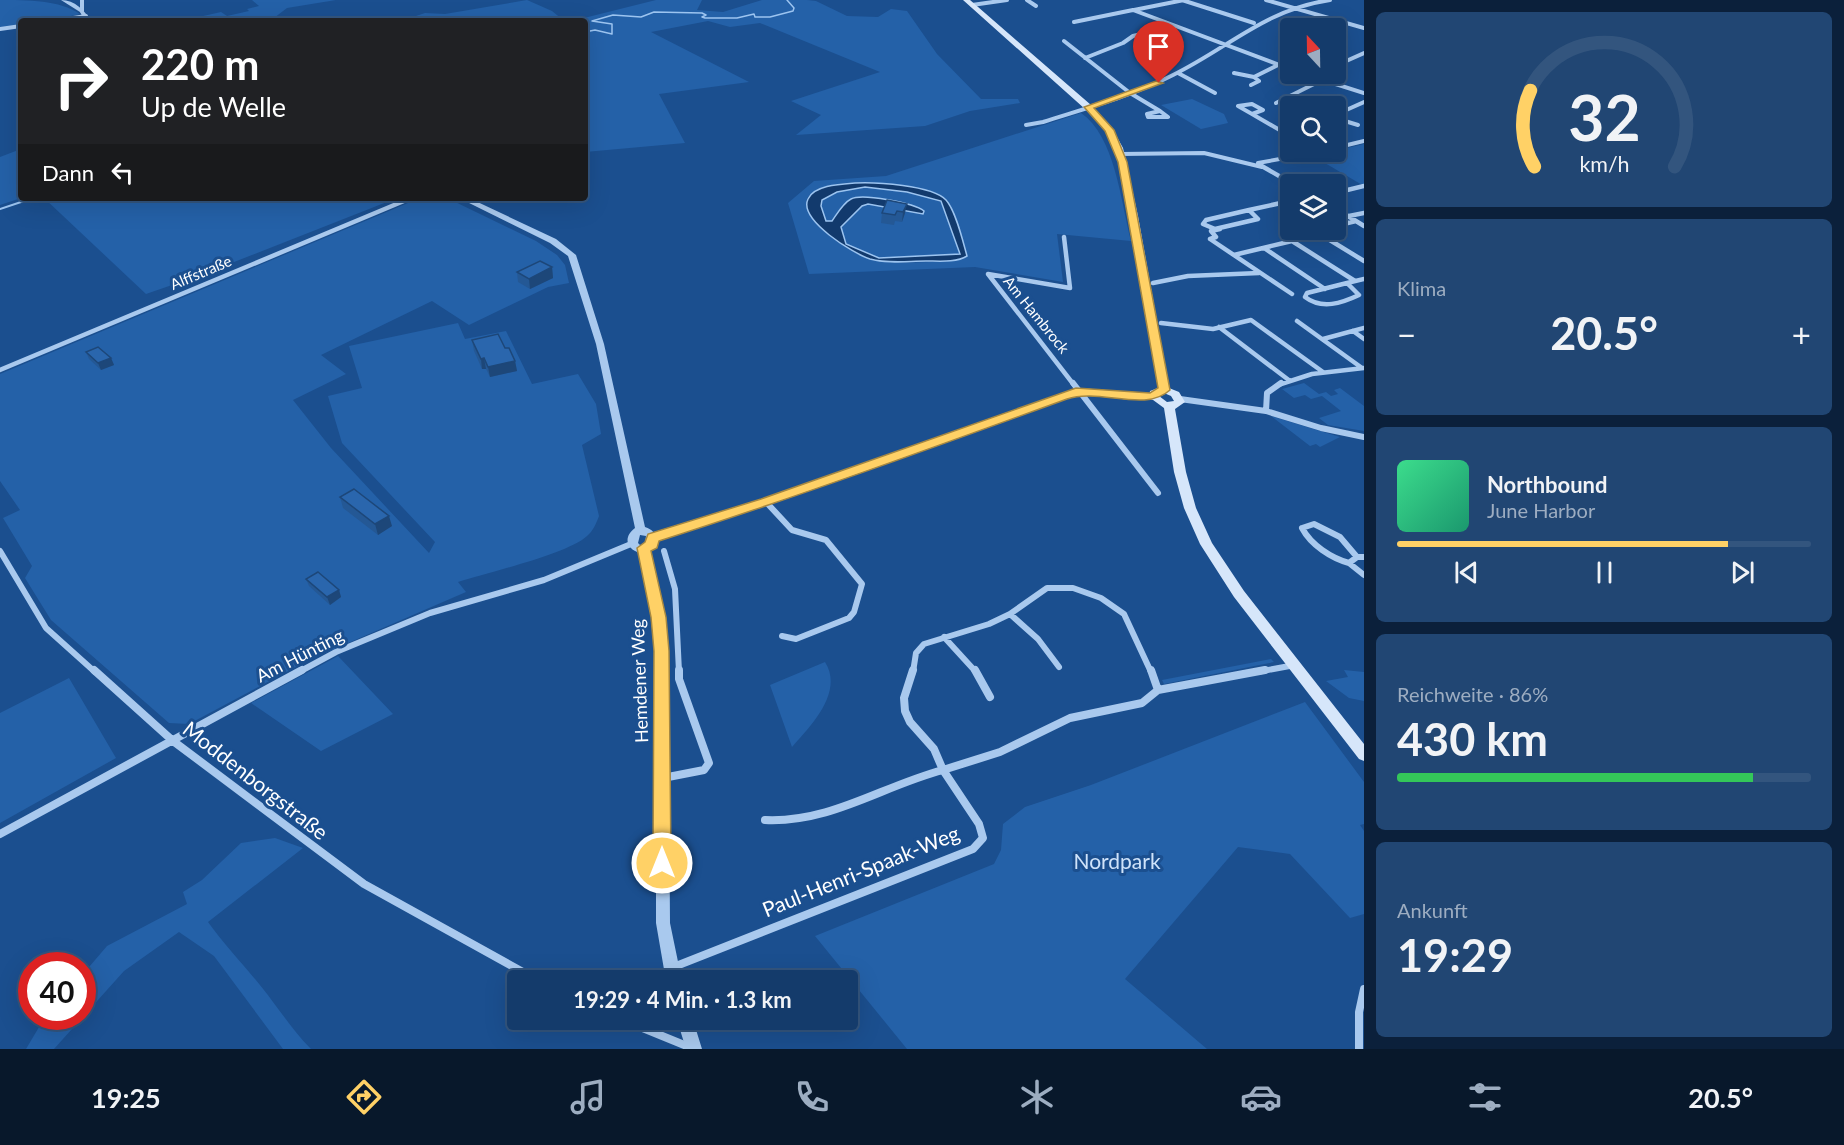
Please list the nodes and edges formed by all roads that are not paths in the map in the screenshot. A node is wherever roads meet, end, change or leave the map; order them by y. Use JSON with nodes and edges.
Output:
{"nodes":[{"id":1,"x":64,"y":0,"type":"edge"},
{"id":2,"x":82,"y":0,"type":"edge"},
{"id":3,"x":966,"y":0,"type":"edge"},
{"id":4,"x":1007,"y":0,"type":"edge"},
{"id":5,"x":1027,"y":0,"type":"edge"},
{"id":6,"x":1183,"y":0,"type":"edge"},
{"id":7,"x":1266,"y":0,"type":"edge"},
{"id":8,"x":1319,"y":0,"type":"edge"},
{"id":9,"x":1330,"y":0,"type":"edge"},
{"id":10,"x":972,"y":5,"type":"junction"},
{"id":11,"x":1036,"y":6,"type":"dead end"},
{"id":12,"x":1291,"y":7,"type":"junction"},
{"id":13,"x":1133,"y":10,"type":"junction"},
{"id":14,"x":86,"y":16,"type":"edge"},
{"id":15,"x":1330,"y":18,"type":"edge"},
{"id":16,"x":1074,"y":22,"type":"dead end"},
{"id":17,"x":1346,"y":23,"type":"edge"},
{"id":18,"x":1254,"y":24,"type":"junction"},
{"id":19,"x":18,"y":26,"type":"edge"},
{"id":20,"x":1174,"y":26,"type":"junction"},
{"id":21,"x":1364,"y":28,"type":"edge"},
{"id":22,"x":0,"y":29,"type":"edge"},
{"id":23,"x":1064,"y":41,"type":"dead end"},
{"id":24,"x":1224,"y":44,"type":"junction"},
{"id":25,"x":1364,"y":53,"type":"edge"},
{"id":26,"x":1085,"y":58,"type":"junction"},
{"id":27,"x":1346,"y":61,"type":"edge"},
{"id":28,"x":1278,"y":65,"type":"joint"},
{"id":29,"x":1178,"y":73,"type":"junction"},
{"id":30,"x":1234,"y":73,"type":"dead end"},
{"id":31,"x":1254,"y":77,"type":"junction"},
{"id":32,"x":1312,"y":84,"type":"edge"},
{"id":33,"x":1337,"y":84,"type":"edge"},
{"id":34,"x":1251,"y":86,"type":"dead end"},
{"id":35,"x":1130,"y":93,"type":"junction"},
{"id":36,"x":1215,"y":93,"type":"dead end"},
{"id":37,"x":1364,"y":93,"type":"edge"},
{"id":38,"x":1364,"y":102,"type":"edge"},
{"id":39,"x":1276,"y":103,"type":"dead end"},
{"id":40,"x":1088,"y":107,"type":"junction"},
{"id":41,"x":1160,"y":111,"type":"junction"},
{"id":42,"x":1346,"y":112,"type":"edge"},
{"id":43,"x":1251,"y":114,"type":"junction"},
{"id":44,"x":1346,"y":121,"type":"edge"},
{"id":45,"x":1026,"y":125,"type":"dead end"},
{"id":46,"x":1358,"y":125,"type":"dead end"},
{"id":47,"x":1280,"y":130,"type":"edge"},
{"id":48,"x":1364,"y":141,"type":"edge"},
{"id":49,"x":1346,"y":145,"type":"edge"},
{"id":50,"x":1120,"y":154,"type":"junction"},
{"id":51,"x":1280,"y":159,"type":"edge"},
{"id":52,"x":1256,"y":163,"type":"junction"},
{"id":53,"x":1280,"y":177,"type":"edge"},
{"id":54,"x":1364,"y":186,"type":"edge"},
{"id":55,"x":1346,"y":190,"type":"edge"},
{"id":56,"x":404,"y":201,"type":"edge"},
{"id":57,"x":469,"y":201,"type":"edge"},
{"id":58,"x":1280,"y":203,"type":"edge"},
{"id":59,"x":1249,"y":210,"type":"junction"},
{"id":60,"x":1364,"y":213,"type":"edge"},
{"id":61,"x":1346,"y":214,"type":"edge"},
{"id":62,"x":1349,"y":216,"type":"junction"},
{"id":63,"x":1356,"y":221,"type":"junction"},
{"id":64,"x":1346,"y":223,"type":"edge"},
{"id":65,"x":1364,"y":226,"type":"edge"},
{"id":66,"x":1220,"y":229,"type":"junction"},
{"id":67,"x":1064,"y":237,"type":"dead end"},
{"id":68,"x":1332,"y":240,"type":"edge"},
{"id":69,"x":1292,"y":241,"type":"joint"},
{"id":70,"x":1264,"y":248,"type":"junction"},
{"id":71,"x":1234,"y":255,"type":"junction"},
{"id":72,"x":1364,"y":261,"type":"edge"},
{"id":73,"x":1259,"y":273,"type":"junction"},
{"id":74,"x":1364,"y":279,"type":"edge"},
{"id":75,"x":1355,"y":281,"type":"junction"},
{"id":76,"x":1153,"y":283,"type":"dead end"},
{"id":77,"x":1347,"y":283,"type":"junction"},
{"id":78,"x":1325,"y":289,"type":"junction"},
{"id":79,"x":1292,"y":294,"type":"dead end"},
{"id":80,"x":1297,"y":321,"type":"dead end"},
{"id":81,"x":1161,"y":323,"type":"dead end"},
{"id":82,"x":1219,"y":327,"type":"junction"},
{"id":83,"x":1364,"y":328,"type":"edge"},
{"id":84,"x":1353,"y":331,"type":"junction"},
{"id":85,"x":1323,"y":339,"type":"junction"},
{"id":86,"x":1364,"y":339,"type":"edge"},
{"id":87,"x":1363,"y":368,"type":"edge"},
{"id":88,"x":0,"y":370,"type":"edge"},
{"id":89,"x":1323,"y":372,"type":"junction"},
{"id":90,"x":1290,"y":381,"type":"junction"},
{"id":91,"x":1164,"y":390,"type":"junction"},
{"id":92,"x":1080,"y":391,"type":"junction"},
{"id":93,"x":1154,"y":397,"type":"junction"},
{"id":94,"x":1180,"y":399,"type":"junction"},
{"id":95,"x":1169,"y":406,"type":"junction"},
{"id":96,"x":1266,"y":411,"type":"junction"},
{"id":97,"x":1364,"y":437,"type":"edge"},
{"id":98,"x":1158,"y":493,"type":"dead end"},
{"id":99,"x":766,"y":502,"type":"junction"},
{"id":100,"x":643,"y":543,"type":"junction"},
{"id":101,"x":0,"y":551,"type":"edge"},
{"id":102,"x":664,"y":551,"type":"dead end"},
{"id":103,"x":1360,"y":557,"type":"edge"},
{"id":104,"x":6,"y":563,"type":"junction"},
{"id":105,"x":1349,"y":563,"type":"junction"},
{"id":106,"x":0,"y":571,"type":"edge"},
{"id":107,"x":1364,"y":575,"type":"edge"},
{"id":108,"x":1010,"y":614,"type":"junction"},
{"id":109,"x":782,"y":636,"type":"dead end"},
{"id":110,"x":944,"y":637,"type":"junction"},
{"id":111,"x":1295,"y":665,"type":"junction"},
{"id":112,"x":1059,"y":667,"type":"dead end"},
{"id":113,"x":1158,"y":690,"type":"junction"},
{"id":114,"x":990,"y":697,"type":"dead end"},
{"id":115,"x":174,"y":741,"type":"junction"},
{"id":116,"x":1364,"y":755,"type":"edge"},
{"id":117,"x":944,"y":771,"type":"junction"},
{"id":118,"x":663,"y":778,"type":"junction"},
{"id":119,"x":765,"y":820,"type":"dead end"},
{"id":120,"x":0,"y":834,"type":"edge"},
{"id":121,"x":519,"y":970,"type":"edge"},
{"id":122,"x":672,"y":970,"type":"edge"},
{"id":123,"x":682,"y":970,"type":"edge"},
{"id":124,"x":1364,"y":989,"type":"edge"},
{"id":125,"x":647,"y":1030,"type":"edge"},
{"id":126,"x":688,"y":1030,"type":"edge"},
{"id":127,"x":694,"y":1049,"type":"edge"},
{"id":128,"x":1359,"y":1049,"type":"edge"}],
"edges":[{"from":1,"to":14,"type":"street"},
{"from":2,"to":14,"type":"street"},
{"from":3,"to":10,"type":"main road"},
{"from":4,"to":10,"type":"street"},
{"from":5,"to":11,"type":"street"},
{"from":6,"to":13,"type":"street"},
{"from":6,"to":18,"type":"street"},
{"from":7,"to":12,"type":"street"},
{"from":8,"to":9,"type":"street"},
{"from":8,"to":12,"type":"street"},
{"from":10,"to":40,"type":"main road"},
{"from":12,"to":15,"type":"street"},
{"from":12,"to":18,"type":"street"},
{"from":13,"to":16,"type":"street"},
{"from":13,"to":20,"type":"street"},
{"from":17,"to":21,"type":"street"},
{"from":18,"to":24,"type":"street"},
{"from":19,"to":22,"type":"street"},
{"from":20,"to":24,"type":"street"},
{"from":20,"to":26,"type":"street"},
{"from":23,"to":26,"type":"street"},
{"from":24,"to":28,"type":"street"},
{"from":24,"to":29,"type":"street"},
{"from":25,"to":27,"type":"street"},
{"from":26,"to":35,"type":"street"},
{"from":28,"to":31,"type":"street"},
{"from":29,"to":35,"type":"street"},
{"from":29,"to":36,"type":"street"},
{"from":30,"to":31,"type":"street"},
{"from":31,"to":34,"type":"street"},
{"from":32,"to":39,"type":"street"},
{"from":33,"to":37,"type":"street"},
{"from":35,"to":40,"type":"street"},
{"from":35,"to":41,"type":"street"},
{"from":38,"to":42,"type":"street"},
{"from":40,"to":45,"type":"street"},
{"from":40,"to":50,"type":"main road"},
{"from":41,"to":41,"type":"street"},
{"from":43,"to":43,"type":"street"},
{"from":43,"to":47,"type":"street"},
{"from":44,"to":46,"type":"street"},
{"from":48,"to":49,"type":"street"},
{"from":50,"to":52,"type":"street"},
{"from":50,"to":91,"type":"main road"},
{"from":51,"to":52,"type":"street"},
{"from":52,"to":53,"type":"street"},
{"from":54,"to":55,"type":"street"},
{"from":56,"to":88,"type":"street","name":"Alffstraße"},
{"from":57,"to":100,"type":"street"},
{"from":58,"to":59,"type":"street"},
{"from":59,"to":66,"type":"street"},
{"from":59,"to":66,"type":"street"},
{"from":60,"to":62,"type":"street"},
{"from":61,"to":62,"type":"street"},
{"from":62,"to":63,"type":"street"},
{"from":63,"to":64,"type":"street"},
{"from":63,"to":65,"type":"street"},
{"from":66,"to":71,"type":"street"},
{"from":67,"to":92,"type":"street","name":"Am Hambrock"},
{"from":68,"to":72,"type":"street"},
{"from":69,"to":70,"type":"street"},
{"from":69,"to":75,"type":"street"},
{"from":70,"to":71,"type":"street"},
{"from":70,"to":78,"type":"street"},
{"from":71,"to":73,"type":"street"},
{"from":73,"to":76,"type":"street"},
{"from":73,"to":79,"type":"street"},
{"from":74,"to":75,"type":"street"},
{"from":75,"to":77,"type":"street"},
{"from":77,"to":78,"type":"street"},
{"from":77,"to":78,"type":"street"},
{"from":80,"to":85,"type":"street"},
{"from":81,"to":82,"type":"street"},
{"from":82,"to":89,"type":"street"},
{"from":82,"to":90,"type":"street"},
{"from":83,"to":84,"type":"street"},
{"from":84,"to":85,"type":"street"},
{"from":84,"to":86,"type":"street"},
{"from":85,"to":87,"type":"street"},
{"from":87,"to":89,"type":"street"},
{"from":89,"to":90,"type":"street"},
{"from":90,"to":96,"type":"street"},
{"from":91,"to":93,"type":"main road"},
{"from":91,"to":94,"type":"main road"},
{"from":92,"to":93,"type":"street"},
{"from":92,"to":98,"type":"street"},
{"from":92,"to":99,"type":"street","name":"Am Hünting"},
{"from":93,"to":95,"type":"main road"},
{"from":94,"to":95,"type":"main road"},
{"from":94,"to":96,"type":"street"},
{"from":95,"to":111,"type":"main road"},
{"from":96,"to":97,"type":"street"},
{"from":99,"to":100,"type":"street","name":"Am Hünting"},
{"from":99,"to":109,"type":"street"},
{"from":100,"to":115,"type":"street","name":"Am Hünting"},
{"from":100,"to":118,"type":"street","name":"Hemdener Weg"},
{"from":101,"to":104,"type":"street","name":"Moddenborgstraße"},
{"from":102,"to":118,"type":"street","name":"Hemdener Weg"},
{"from":103,"to":105,"type":"street"},
{"from":103,"to":105,"type":"street"},
{"from":104,"to":106,"type":"street"},
{"from":104,"to":115,"type":"street","name":"Moddenborgstraße"},
{"from":105,"to":107,"type":"street"},
{"from":108,"to":110,"type":"street"},
{"from":108,"to":112,"type":"street"},
{"from":108,"to":113,"type":"street"},
{"from":110,"to":114,"type":"street"},
{"from":110,"to":117,"type":"street"},
{"from":111,"to":113,"type":"street"},
{"from":111,"to":116,"type":"main road"},
{"from":113,"to":117,"type":"street"},
{"from":115,"to":120,"type":"street","name":"Am Hünting"},
{"from":115,"to":121,"type":"street","name":"Moddenborgstraße"},
{"from":117,"to":119,"type":"street"},
{"from":117,"to":123,"type":"street","name":"Paul-Henri-Spaak-Weg"},
{"from":118,"to":122,"type":"street","name":"Hemdener Weg"},
{"from":124,"to":128,"type":"street"},
{"from":125,"to":127,"type":"street"},
{"from":126,"to":127,"type":"street"}]}
